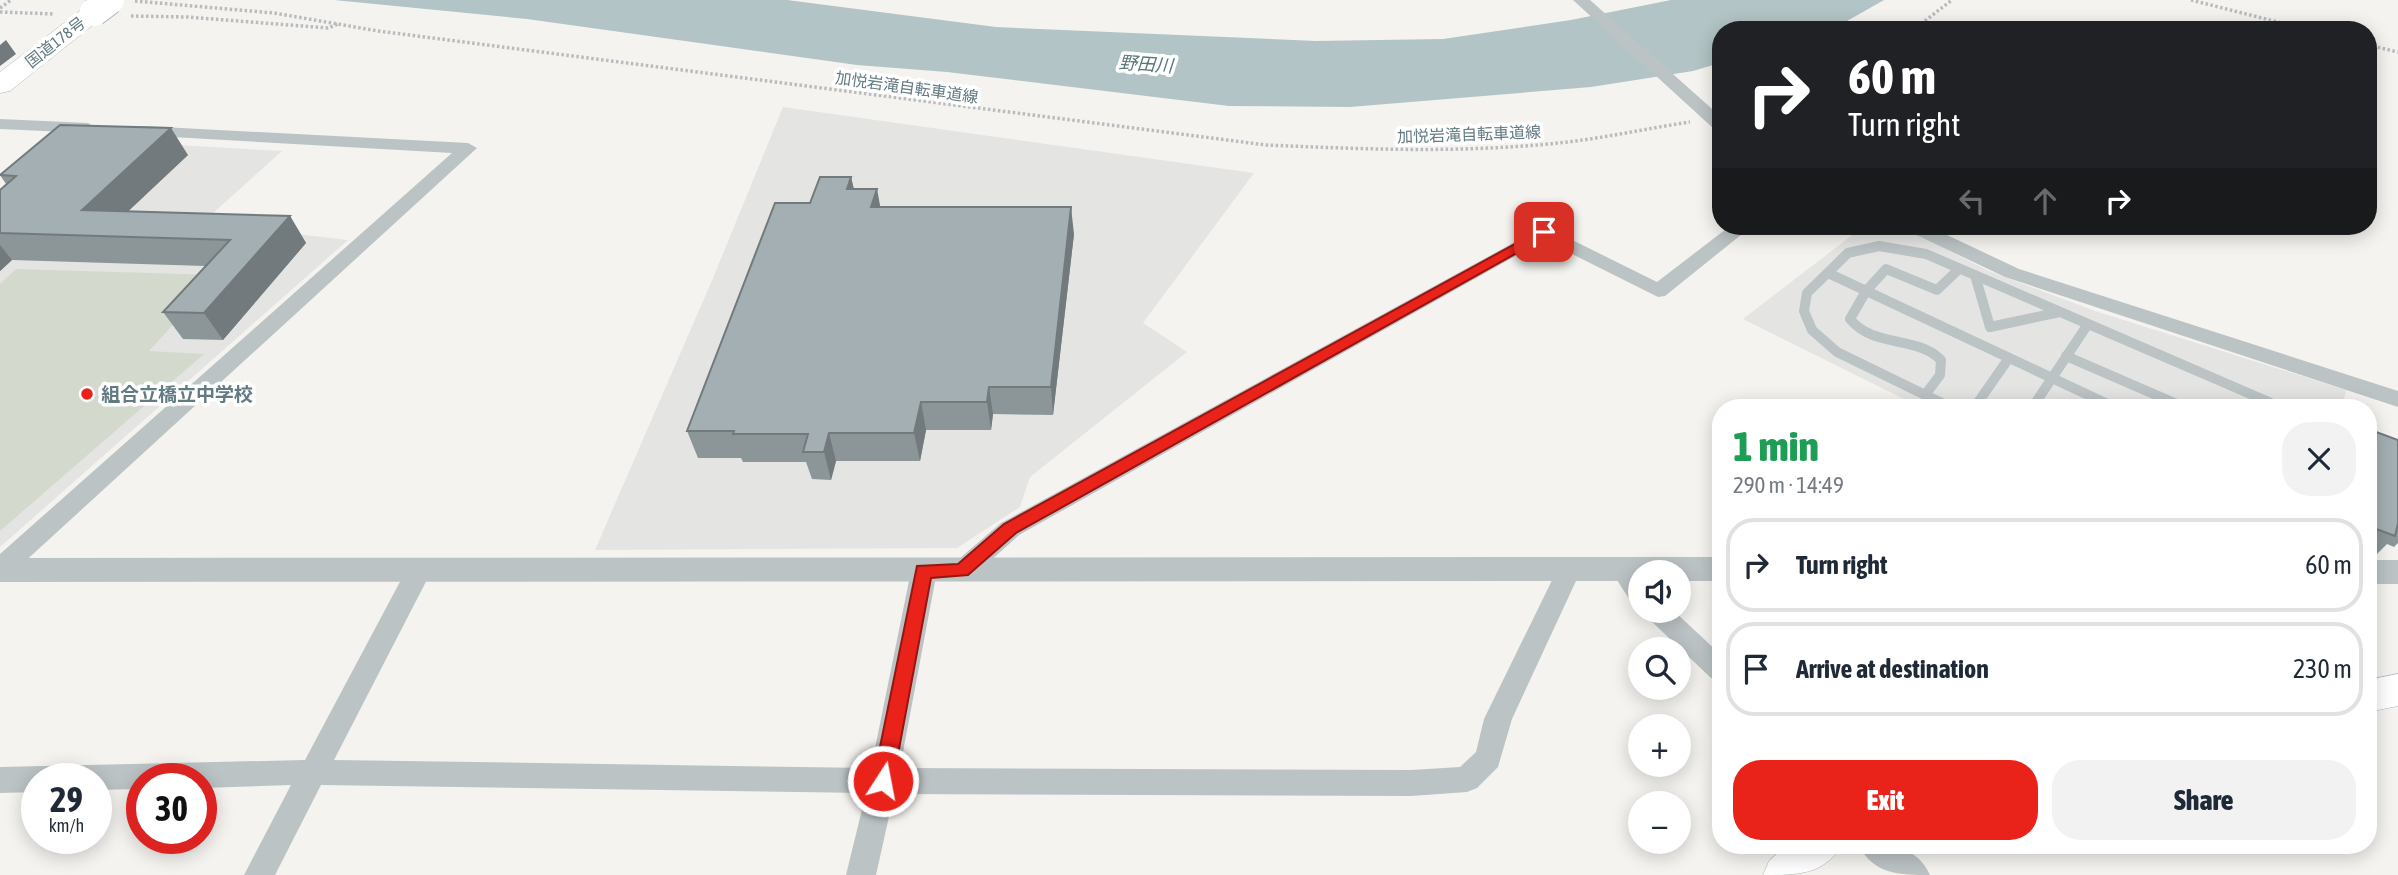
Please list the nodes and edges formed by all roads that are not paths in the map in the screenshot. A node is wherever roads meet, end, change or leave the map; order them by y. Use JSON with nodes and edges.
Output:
{"nodes":[{"id":1,"x":1581,"y":0,"type":"edge"},
{"id":2,"x":89,"y":11,"type":"edge"},
{"id":3,"x":0,"y":85,"type":"edge"},
{"id":4,"x":1711,"y":118,"type":"edge"},
{"id":5,"x":0,"y":124,"type":"edge"},
{"id":6,"x":1730,"y":235,"type":"edge"},
{"id":7,"x":1932,"y":235,"type":"edge"},
{"id":8,"x":1959,"y":269,"type":"junction"},
{"id":9,"x":1828,"y":273,"type":"junction"},
{"id":10,"x":1975,"y":275,"type":"junction"},
{"id":11,"x":1866,"y":291,"type":"junction"},
{"id":12,"x":2060,"y":312,"type":"junction"},
{"id":13,"x":2088,"y":324,"type":"junction"},
{"id":14,"x":2066,"y":356,"type":"junction"},
{"id":15,"x":2009,"y":358,"type":"junction"},
{"id":16,"x":2052,"y":378,"type":"junction"},
{"id":17,"x":1925,"y":395,"type":"junction"},
{"id":18,"x":1933,"y":399,"type":"edge"},
{"id":19,"x":1979,"y":399,"type":"edge"},
{"id":20,"x":2038,"y":399,"type":"edge"},
{"id":21,"x":2097,"y":399,"type":"edge"},
{"id":22,"x":2165,"y":399,"type":"edge"},
{"id":23,"x":2262,"y":399,"type":"edge"},
{"id":24,"x":2398,"y":399,"type":"edge"},
{"id":25,"x":1570,"y":568,"type":"junction"},
{"id":26,"x":0,"y":569,"type":"edge"},
{"id":27,"x":1622,"y":569,"type":"junction"},
{"id":28,"x":1712,"y":569,"type":"edge"},
{"id":29,"x":419,"y":570,"type":"junction"},
{"id":30,"x":924,"y":571,"type":"junction"},
{"id":31,"x":962,"y":571,"type":"junction"},
{"id":32,"x":2377,"y":572,"type":"edge"},
{"id":33,"x":2398,"y":572,"type":"edge"},
{"id":34,"x":1628,"y":577,"type":"edge"},
{"id":35,"x":1670,"y":623,"type":"edge"},
{"id":36,"x":1712,"y":663,"type":"edge"},
{"id":37,"x":2398,"y":690,"type":"edge"},
{"id":38,"x":2377,"y":694,"type":"edge"},
{"id":39,"x":313,"y":772,"type":"junction"},
{"id":40,"x":112,"y":777,"type":"edge"},
{"id":41,"x":21,"y":779,"type":"edge"},
{"id":42,"x":0,"y":780,"type":"edge"},
{"id":43,"x":883,"y":781,"type":"junction"},
{"id":44,"x":1808,"y":854,"type":"edge"},
{"id":45,"x":1886,"y":854,"type":"edge"},
{"id":46,"x":260,"y":875,"type":"edge"},
{"id":47,"x":861,"y":875,"type":"edge"},
{"id":48,"x":1784,"y":875,"type":"edge"},
{"id":49,"x":1915,"y":875,"type":"edge"}],
"edges":[{"from":1,"to":4,"type":"street"},
{"from":2,"to":3,"type":"highway","name":"国道178号"},
{"from":5,"to":26,"type":"street"},
{"from":6,"to":31,"type":"street"},
{"from":7,"to":24,"type":"street"},
{"from":8,"to":9,"type":"lane"},
{"from":8,"to":10,"type":"lane"},
{"from":8,"to":11,"type":"lane"},
{"from":9,"to":11,"type":"lane"},
{"from":9,"to":17,"type":"lane"},
{"from":10,"to":12,"type":"lane"},
{"from":10,"to":12,"type":"lane"},
{"from":11,"to":15,"type":"lane"},
{"from":11,"to":17,"type":"lane"},
{"from":12,"to":13,"type":"lane"},
{"from":13,"to":14,"type":"lane"},
{"from":13,"to":23,"type":"lane"},
{"from":14,"to":16,"type":"lane"},
{"from":14,"to":22,"type":"lane"},
{"from":15,"to":16,"type":"lane"},
{"from":15,"to":19,"type":"lane"},
{"from":16,"to":20,"type":"lane"},
{"from":16,"to":21,"type":"lane"},
{"from":17,"to":18,"type":"lane"},
{"from":25,"to":27,"type":"street"},
{"from":25,"to":31,"type":"street"},
{"from":25,"to":43,"type":"street"},
{"from":26,"to":29,"type":"street"},
{"from":27,"to":28,"type":"street"},
{"from":27,"to":34,"type":"street"},
{"from":29,"to":30,"type":"street"},
{"from":29,"to":39,"type":"street"},
{"from":30,"to":31,"type":"street"},
{"from":30,"to":43,"type":"street"},
{"from":32,"to":33,"type":"street"},
{"from":35,"to":36,"type":"street"},
{"from":37,"to":38,"type":"main road"},
{"from":39,"to":40,"type":"street"},
{"from":39,"to":43,"type":"street"},
{"from":39,"to":46,"type":"street"},
{"from":41,"to":42,"type":"street"},
{"from":43,"to":47,"type":"street"},
{"from":44,"to":48,"type":"main road"},
{"from":45,"to":49,"type":"street"}]}
